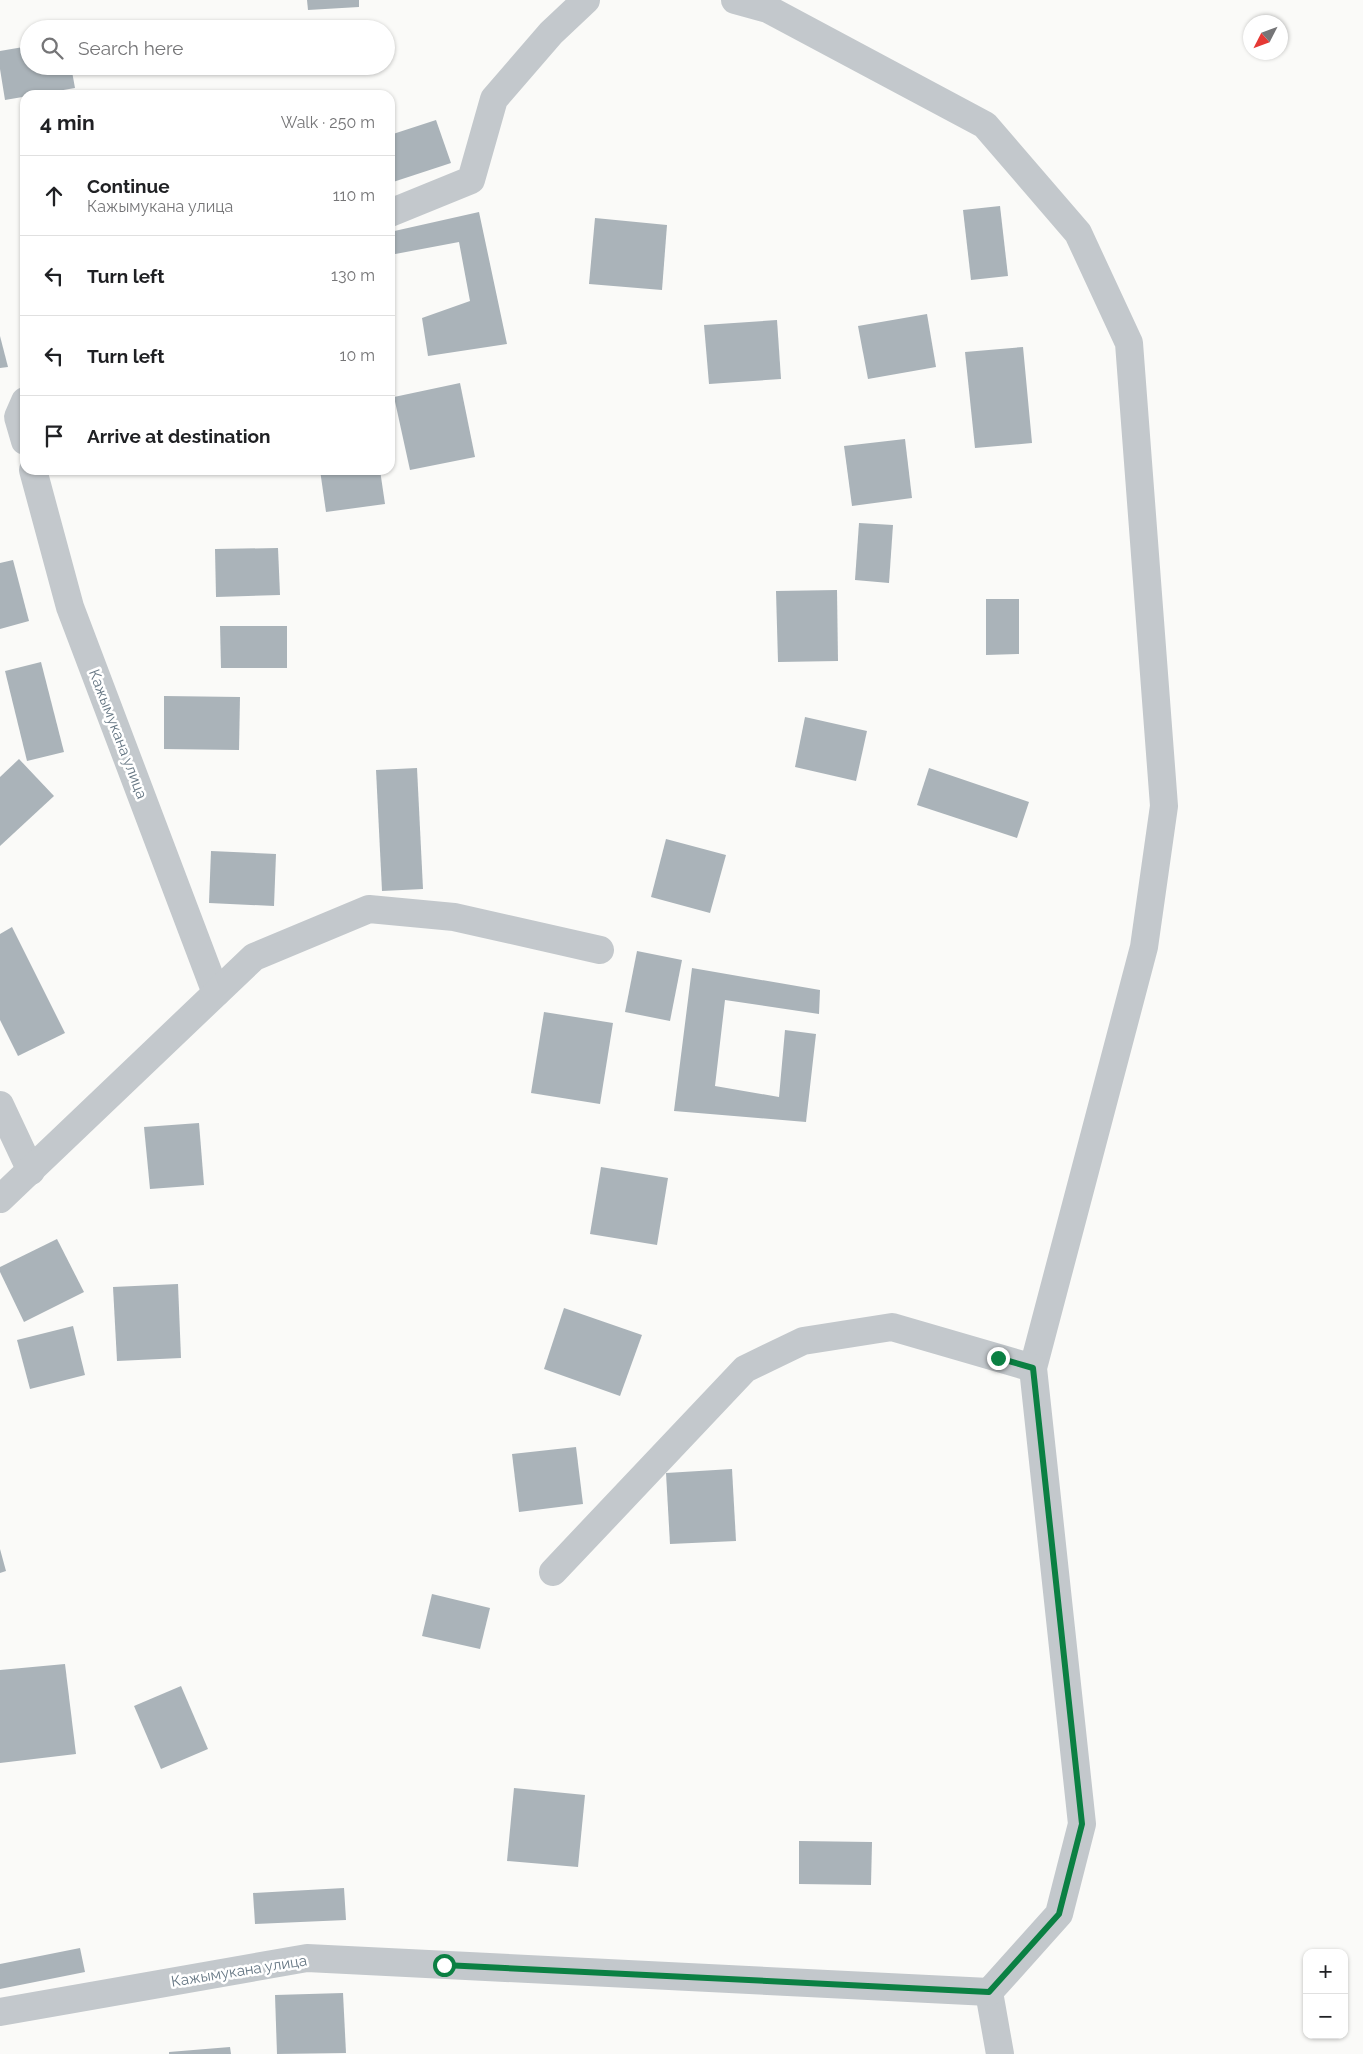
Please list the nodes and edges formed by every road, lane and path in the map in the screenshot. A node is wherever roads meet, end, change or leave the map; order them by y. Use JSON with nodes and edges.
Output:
{"nodes":[{"id":1,"x":586,"y":0,"type":"edge"},
{"id":2,"x":735,"y":0,"type":"edge"},
{"id":3,"x":395,"y":211,"type":"edge"},
{"id":4,"x":34,"y":475,"type":"edge"},
{"id":5,"x":600,"y":950,"type":"dead end"},
{"id":6,"x":216,"y":993,"type":"junction"},
{"id":7,"x":0,"y":1105,"type":"edge"},
{"id":8,"x":31,"y":1171,"type":"junction"},
{"id":9,"x":0,"y":1199,"type":"edge"},
{"id":10,"x":1033,"y":1368,"type":"junction"},
{"id":11,"x":553,"y":1572,"type":"dead end"},
{"id":12,"x":989,"y":1992,"type":"junction"},
{"id":13,"x":0,"y":2012,"type":"edge"},
{"id":14,"x":1000,"y":2054,"type":"edge"}],
"edges":[{"from":1,"to":3,"type":"street"},
{"from":2,"to":10,"type":"street"},
{"from":4,"to":6,"type":"street","name":"Кажымукана улица"},
{"from":5,"to":6,"type":"street"},
{"from":6,"to":8,"type":"street"},
{"from":7,"to":8,"type":"street"},
{"from":8,"to":9,"type":"street"},
{"from":10,"to":11,"type":"street"},
{"from":10,"to":12,"type":"street"},
{"from":12,"to":13,"type":"street","name":"Кажымукана улица"},
{"from":12,"to":14,"type":"street"}]}
